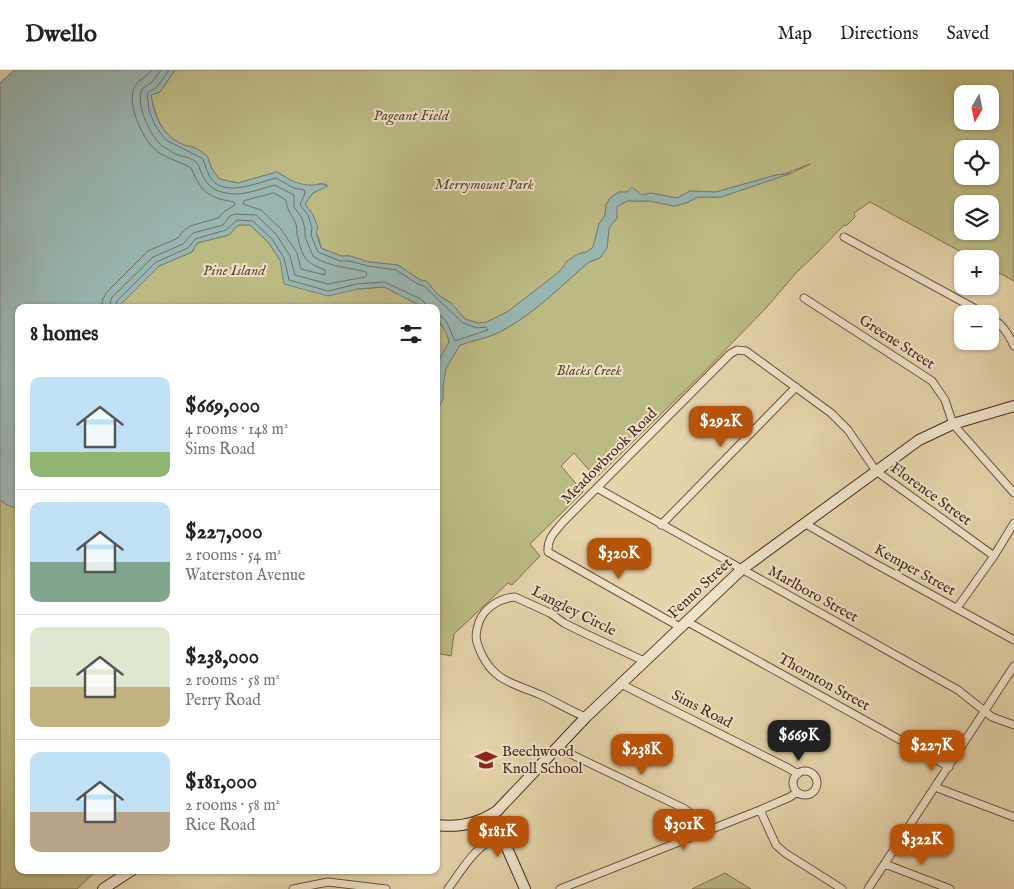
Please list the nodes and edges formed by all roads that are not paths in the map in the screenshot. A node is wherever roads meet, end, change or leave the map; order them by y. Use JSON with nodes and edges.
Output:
{"nodes":[{"id":1,"x":844,"y":237,"type":"dead end"},
{"id":2,"x":804,"y":298,"type":"dead end"},
{"id":3,"x":969,"y":305,"type":"edge"},
{"id":4,"x":999,"y":322,"type":"edge"},
{"id":5,"x":1014,"y":346,"type":"edge"},
{"id":6,"x":746,"y":351,"type":"joint"},
{"id":7,"x":796,"y":387,"type":"junction"},
{"id":8,"x":1014,"y":406,"type":"edge"},
{"id":9,"x":953,"y":424,"type":"junction"},
{"id":10,"x":876,"y":471,"type":"junction"},
{"id":11,"x":597,"y":488,"type":"junction"},
{"id":12,"x":1014,"y":493,"type":"edge"},
{"id":13,"x":804,"y":522,"type":"junction"},
{"id":14,"x":1014,"y":523,"type":"edge"},
{"id":15,"x":661,"y":525,"type":"junction"},
{"id":16,"x":548,"y":552,"type":"joint"},
{"id":17,"x":994,"y":556,"type":"junction"},
{"id":18,"x":741,"y":570,"type":"junction"},
{"id":19,"x":957,"y":608,"type":"junction"},
{"id":20,"x":683,"y":624,"type":"junction"},
{"id":21,"x":1014,"y":640,"type":"edge"},
{"id":22,"x":644,"y":661,"type":"junction"},
{"id":23,"x":1014,"y":666,"type":"edge"},
{"id":24,"x":621,"y":684,"type":"junction"},
{"id":25,"x":985,"y":711,"type":"junction"},
{"id":26,"x":586,"y":717,"type":"junction"},
{"id":27,"x":1014,"y":725,"type":"edge"},
{"id":28,"x":558,"y":748,"type":"junction"},
{"id":29,"x":949,"y":767,"type":"junction"},
{"id":30,"x":798,"y":774,"type":"junction"},
{"id":31,"x":935,"y":787,"type":"junction"},
{"id":32,"x":797,"y":792,"type":"junction"},
{"id":33,"x":760,"y":810,"type":"junction"},
{"id":34,"x":489,"y":817,"type":"junction"},
{"id":35,"x":1014,"y":817,"type":"edge"},
{"id":36,"x":440,"y":825,"type":"edge"},
{"id":37,"x":710,"y":828,"type":"junction"},
{"id":38,"x":502,"y":835,"type":"junction"},
{"id":39,"x":885,"y":864,"type":"junction"},
{"id":40,"x":126,"y":874,"type":"edge"},
{"id":41,"x":103,"y":889,"type":"edge"},
{"id":42,"x":293,"y":889,"type":"edge"},
{"id":43,"x":386,"y":889,"type":"edge"},
{"id":44,"x":448,"y":889,"type":"edge"},
{"id":45,"x":525,"y":889,"type":"edge"},
{"id":46,"x":560,"y":889,"type":"edge"},
{"id":47,"x":842,"y":889,"type":"edge"},
{"id":48,"x":868,"y":889,"type":"edge"},
{"id":49,"x":950,"y":889,"type":"edge"}],
"edges":[{"from":1,"to":3,"type":"street"},
{"from":2,"to":9,"type":"street","name":"Greene Street"},
{"from":4,"to":5,"type":"street"},
{"from":6,"to":7,"type":"street","name":"Florence Street"},
{"from":6,"to":11,"type":"street","name":"Meadowbrook Road"},
{"from":7,"to":10,"type":"street","name":"Florence Street"},
{"from":7,"to":15,"type":"street"},
{"from":8,"to":9,"type":"street","name":"Fenno Street"},
{"from":9,"to":10,"type":"street","name":"Fenno Street"},
{"from":9,"to":12,"type":"street","name":"Greene Street"},
{"from":10,"to":13,"type":"street","name":"Fenno Street"},
{"from":10,"to":17,"type":"street","name":"Florence Street"},
{"from":11,"to":15,"type":"street","name":"Marlboro Street"},
{"from":11,"to":16,"type":"street","name":"Meadowbrook Road"},
{"from":13,"to":18,"type":"street","name":"Fenno Street"},
{"from":13,"to":19,"type":"street","name":"Kemper Street"},
{"from":14,"to":17,"type":"street"},
{"from":15,"to":18,"type":"street","name":"Marlboro Street"},
{"from":16,"to":20,"type":"street","name":"Thornton Street"},
{"from":17,"to":19,"type":"street"},
{"from":18,"to":20,"type":"street","name":"Fenno Street"},
{"from":18,"to":25,"type":"street","name":"Marlboro Street"},
{"from":19,"to":21,"type":"street","name":"Kemper Street"},
{"from":20,"to":22,"type":"street","name":"Fenno Street"},
{"from":20,"to":29,"type":"street","name":"Thornton Street"},
{"from":22,"to":24,"type":"street","name":"Fenno Street"},
{"from":22,"to":26,"type":"street","name":"Langley Circle"},
{"from":23,"to":25,"type":"street"},
{"from":24,"to":26,"type":"street","name":"Fenno Street"},
{"from":24,"to":30,"type":"street","name":"Sims Road"},
{"from":25,"to":27,"type":"street","name":"Marlboro Street"},
{"from":25,"to":29,"type":"street"},
{"from":26,"to":28,"type":"street","name":"Fenno Street"},
{"from":28,"to":34,"type":"street","name":"Fenno Street"},
{"from":28,"to":37,"type":"street"},
{"from":29,"to":31,"type":"street"},
{"from":30,"to":32,"type":"street"},
{"from":30,"to":32,"type":"street","name":"Sims Road"},
{"from":31,"to":35,"type":"street"},
{"from":31,"to":39,"type":"street"},
{"from":32,"to":33,"type":"street","name":"Sims Road"},
{"from":33,"to":37,"type":"street","name":"Sims Road"},
{"from":33,"to":47,"type":"street"},
{"from":34,"to":36,"type":"street","name":"Fenno Street"},
{"from":34,"to":38,"type":"street"},
{"from":37,"to":46,"type":"street","name":"Sims Road"},
{"from":38,"to":44,"type":"street"},
{"from":38,"to":45,"type":"street"},
{"from":39,"to":48,"type":"street"},
{"from":39,"to":49,"type":"street"},
{"from":40,"to":41,"type":"street"},
{"from":42,"to":43,"type":"street"}]}
